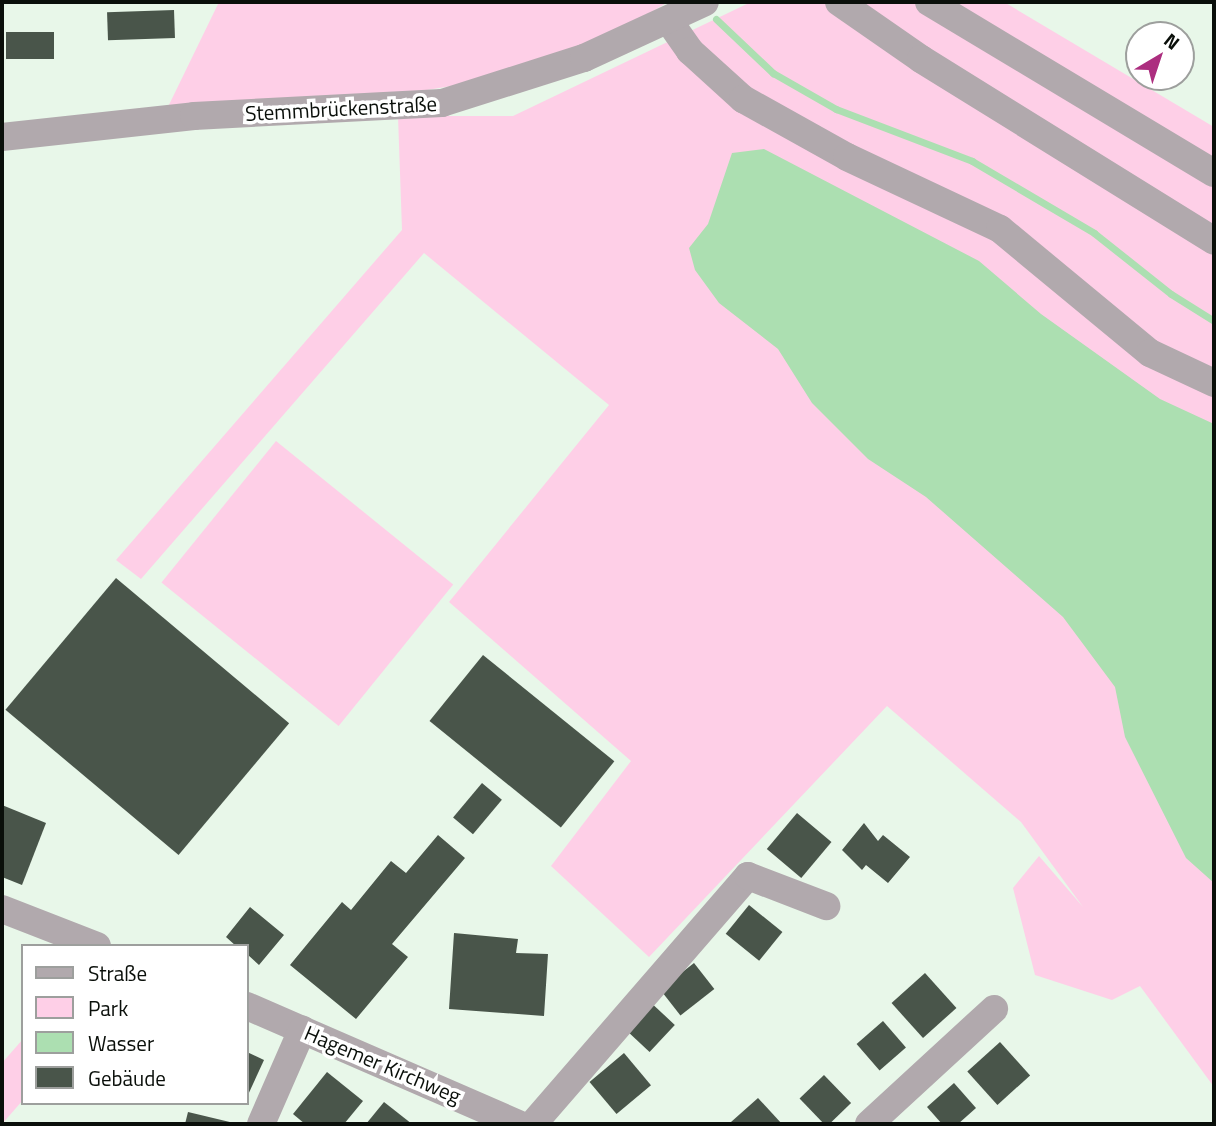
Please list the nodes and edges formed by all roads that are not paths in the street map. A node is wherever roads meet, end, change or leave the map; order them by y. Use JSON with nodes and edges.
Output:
{"nodes":[{"id":1,"x":705,"y":2,"type":"edge"},
{"id":2,"x":839,"y":2,"type":"edge"},
{"id":3,"x":929,"y":2,"type":"edge"},
{"id":4,"x":669,"y":22,"type":"junction"},
{"id":5,"x":2,"y":137,"type":"edge"},
{"id":6,"x":1214,"y":173,"type":"edge"},
{"id":7,"x":1214,"y":241,"type":"edge"},
{"id":8,"x":1214,"y":383,"type":"edge"},
{"id":9,"x":826,"y":906,"type":"dead end"},
{"id":10,"x":2,"y":909,"type":"edge"},
{"id":11,"x":92,"y":944,"type":"edge"},
{"id":12,"x":248,"y":1006,"type":"edge"},
{"id":13,"x":994,"y":1009,"type":"dead end"},
{"id":14,"x":302,"y":1030,"type":"junction"},
{"id":15,"x":261,"y":1124,"type":"edge"},
{"id":16,"x":519,"y":1124,"type":"edge"},
{"id":17,"x":533,"y":1124,"type":"edge"},
{"id":18,"x":869,"y":1124,"type":"edge"}],
"edges":[{"from":1,"to":4,"type":"street","name":"Stemmbrückenstraße"},
{"from":2,"to":7,"type":"street"},
{"from":3,"to":6,"type":"street"},
{"from":4,"to":5,"type":"street","name":"Stemmbrückenstraße"},
{"from":4,"to":8,"type":"street"},
{"from":9,"to":17,"type":"street"},
{"from":10,"to":11,"type":"street"},
{"from":12,"to":14,"type":"street","name":"Hagemer Kirchweg"},
{"from":13,"to":18,"type":"street"},
{"from":14,"to":15,"type":"street"},
{"from":14,"to":16,"type":"street","name":"Hagemer Kirchweg"}]}
